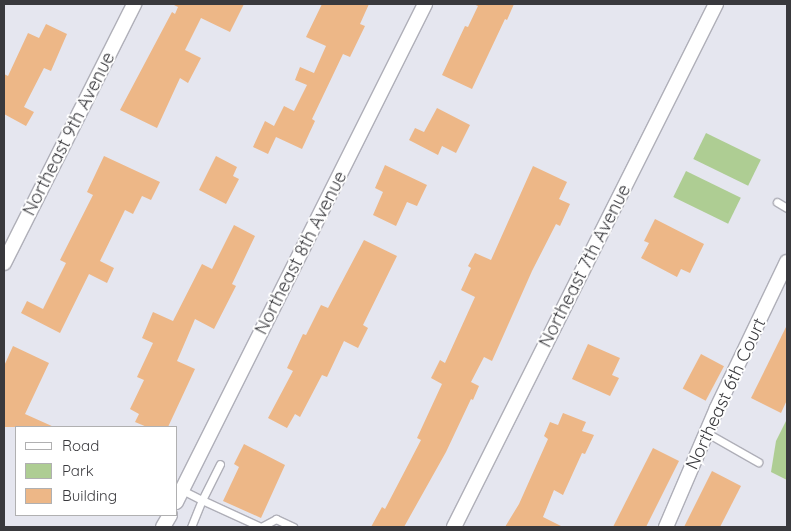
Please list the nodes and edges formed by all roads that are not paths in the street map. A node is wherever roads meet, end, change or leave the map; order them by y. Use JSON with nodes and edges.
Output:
{"nodes":[{"id":1,"x":134,"y":4,"type":"edge"},
{"id":2,"x":425,"y":4,"type":"edge"},
{"id":3,"x":716,"y":4,"type":"edge"},
{"id":4,"x":777,"y":202,"type":"dead end"},
{"id":5,"x":787,"y":208,"type":"edge"},
{"id":6,"x":787,"y":262,"type":"edge"},
{"id":7,"x":4,"y":263,"type":"edge"},
{"id":8,"x":707,"y":434,"type":"junction"},
{"id":9,"x":758,"y":462,"type":"dead end"},
{"id":10,"x":220,"y":464,"type":"dead end"},
{"id":11,"x":179,"y":496,"type":"edge"},
{"id":12,"x":202,"y":500,"type":"junction"},
{"id":13,"x":169,"y":516,"type":"edge"},
{"id":14,"x":163,"y":527,"type":"edge"},
{"id":15,"x":191,"y":527,"type":"edge"},
{"id":16,"x":293,"y":527,"type":"edge"},
{"id":17,"x":454,"y":527,"type":"edge"},
{"id":18,"x":666,"y":527,"type":"edge"}],
"edges":[{"from":1,"to":7,"type":"street","name":"Northeast 9th Avenue"},
{"from":2,"to":11,"type":"street","name":"Northeast 8th Avenue"},
{"from":3,"to":17,"type":"street","name":"Northeast 7th Avenue"},
{"from":4,"to":5,"type":"lane"},
{"from":6,"to":8,"type":"street","name":"Northeast 6th Court"},
{"from":8,"to":9,"type":"lane"},
{"from":8,"to":18,"type":"street","name":"Northeast 6th Court"},
{"from":10,"to":12,"type":"lane"},
{"from":11,"to":12,"type":"lane"},
{"from":12,"to":15,"type":"lane"},
{"from":12,"to":16,"type":"lane"},
{"from":13,"to":14,"type":"street"}]}
